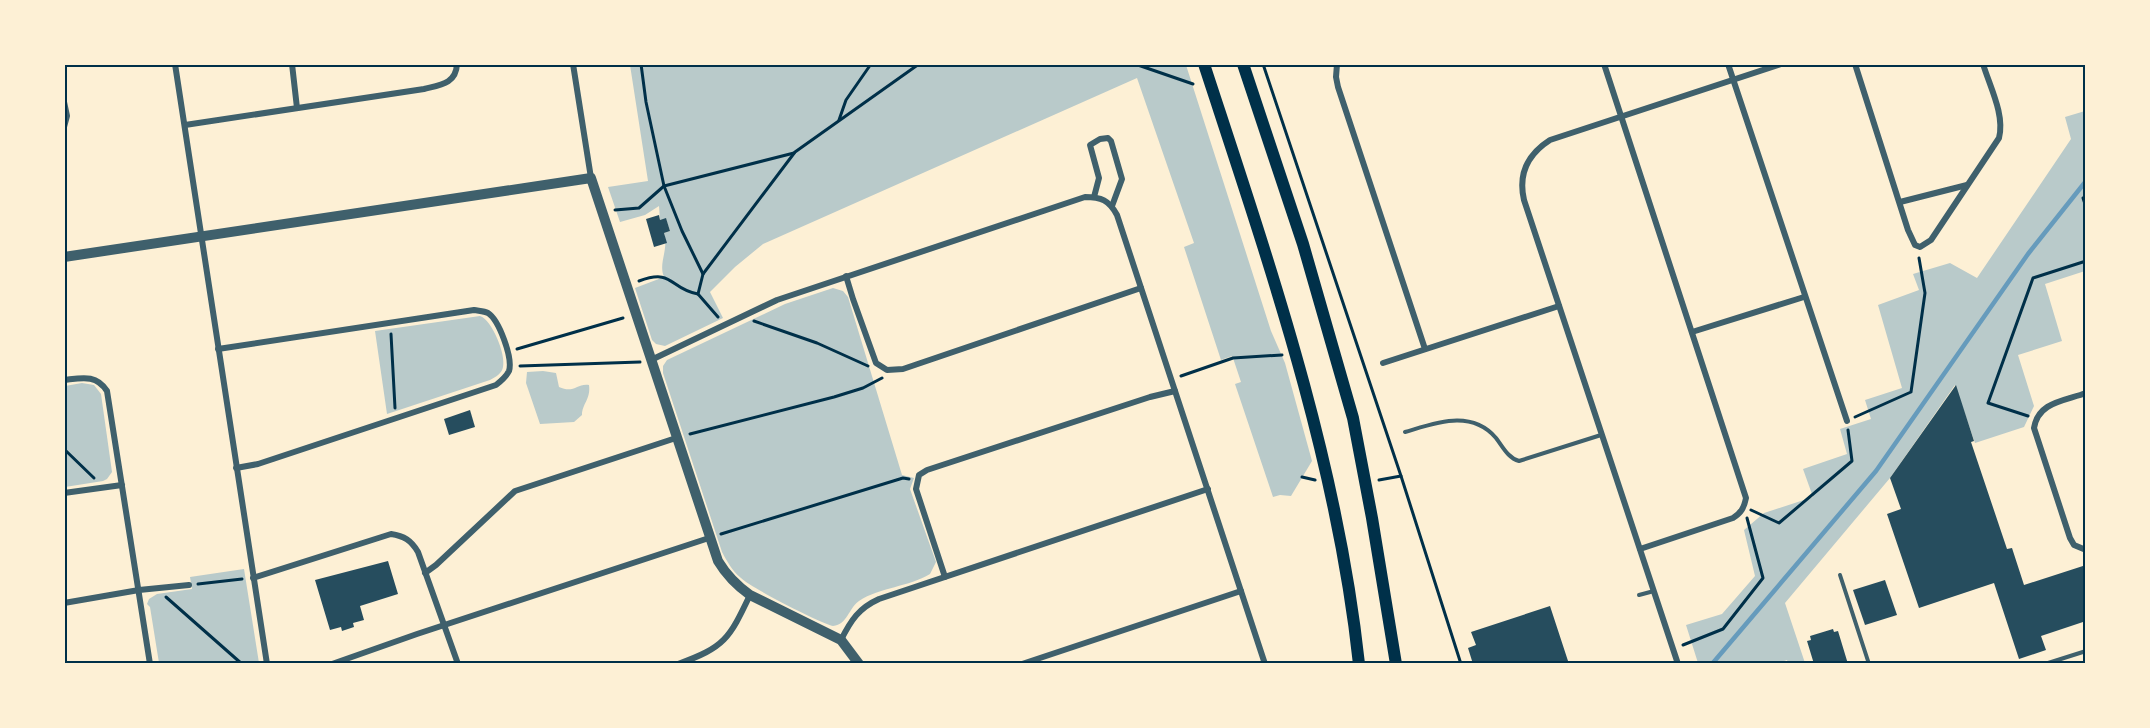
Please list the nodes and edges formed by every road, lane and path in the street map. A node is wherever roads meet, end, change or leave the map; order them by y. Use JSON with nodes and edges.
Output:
{"nodes":[{"id":1,"x":175,"y":64,"type":"edge"},
{"id":2,"x":292,"y":64,"type":"edge"},
{"id":3,"x":457,"y":64,"type":"edge"},
{"id":4,"x":573,"y":64,"type":"edge"},
{"id":5,"x":641,"y":64,"type":"edge"},
{"id":6,"x":871,"y":64,"type":"edge"},
{"id":7,"x":919,"y":64,"type":"edge"},
{"id":8,"x":1135,"y":64,"type":"edge"},
{"id":9,"x":1204,"y":64,"type":"edge"},
{"id":10,"x":1243,"y":64,"type":"edge"},
{"id":11,"x":1263,"y":64,"type":"edge"},
{"id":12,"x":1337,"y":64,"type":"edge"},
{"id":13,"x":1604,"y":64,"type":"edge"},
{"id":14,"x":1728,"y":64,"type":"edge"},
{"id":15,"x":1781,"y":64,"type":"edge"},
{"id":16,"x":1855,"y":64,"type":"edge"},
{"id":17,"x":1983,"y":64,"type":"edge"},
{"id":18,"x":1733,"y":80,"type":"junction"},
{"id":19,"x":1193,"y":84,"type":"dead end"},
{"id":20,"x":64,"y":102,"type":"edge"},
{"id":21,"x":297,"y":108,"type":"junction"},
{"id":22,"x":1621,"y":117,"type":"junction"},
{"id":23,"x":839,"y":121,"type":"junction"},
{"id":24,"x":185,"y":125,"type":"junction"},
{"id":25,"x":64,"y":127,"type":"edge"},
{"id":26,"x":795,"y":152,"type":"junction"},
{"id":27,"x":591,"y":178,"type":"junction"},
{"id":28,"x":1967,"y":185,"type":"junction"},
{"id":29,"x":664,"y":186,"type":"junction"},
{"id":30,"x":1094,"y":197,"type":"junction"},
{"id":31,"x":2085,"y":197,"type":"edge"},
{"id":32,"x":1900,"y":202,"type":"junction"},
{"id":33,"x":1112,"y":206,"type":"junction"},
{"id":34,"x":2085,"y":207,"type":"edge"},
{"id":35,"x":613,"y":210,"type":"dead end"},
{"id":36,"x":201,"y":236,"type":"junction"},
{"id":37,"x":1917,"y":247,"type":"junction"},
{"id":38,"x":64,"y":257,"type":"edge"},
{"id":39,"x":2085,"y":261,"type":"edge"},
{"id":40,"x":703,"y":274,"type":"junction"},
{"id":41,"x":846,"y":276,"type":"junction"},
{"id":42,"x":626,"y":286,"type":"junction"},
{"id":43,"x":1141,"y":288,"type":"junction"},
{"id":44,"x":698,"y":294,"type":"junction"},
{"id":45,"x":1804,"y":297,"type":"junction"},
{"id":46,"x":1559,"y":306,"type":"junction"},
{"id":47,"x":635,"y":314,"type":"junction"},
{"id":48,"x":741,"y":317,"type":"junction"},
{"id":49,"x":391,"y":323,"type":"junction"},
{"id":50,"x":726,"y":324,"type":"junction"},
{"id":51,"x":1692,"y":332,"type":"junction"},
{"id":52,"x":218,"y":349,"type":"junction"},
{"id":53,"x":1425,"y":349,"type":"junction"},
{"id":54,"x":507,"y":351,"type":"junction"},
{"id":55,"x":1281,"y":355,"type":"dead end"},
{"id":56,"x":651,"y":360,"type":"junction"},
{"id":57,"x":876,"y":363,"type":"junction"},
{"id":58,"x":1383,"y":363,"type":"dead end"},
{"id":59,"x":510,"y":366,"type":"junction"},
{"id":60,"x":893,"y":371,"type":"junction"},
{"id":61,"x":1172,"y":379,"type":"junction"},
{"id":62,"x":64,"y":380,"type":"edge"},
{"id":63,"x":1175,"y":391,"type":"junction"},
{"id":64,"x":2085,"y":393,"type":"edge"},
{"id":65,"x":2037,"y":416,"type":"junction"},
{"id":66,"x":395,"y":418,"type":"junction"},
{"id":67,"x":1847,"y":421,"type":"junction"},
{"id":68,"x":1404,"y":432,"type":"dead end"},
{"id":69,"x":1602,"y":435,"type":"junction"},
{"id":70,"x":676,"y":438,"type":"junction"},
{"id":71,"x":64,"y":449,"type":"edge"},
{"id":72,"x":236,"y":468,"type":"junction"},
{"id":73,"x":1401,"y":476,"type":"junction"},
{"id":74,"x":1302,"y":477,"type":"dead end"},
{"id":75,"x":1317,"y":481,"type":"dead end"},
{"id":76,"x":1374,"y":481,"type":"dead end"},
{"id":77,"x":916,"y":482,"type":"junction"},
{"id":78,"x":123,"y":485,"type":"junction"},
{"id":79,"x":104,"y":487,"type":"junction"},
{"id":80,"x":1208,"y":489,"type":"junction"},
{"id":81,"x":64,"y":493,"type":"edge"},
{"id":82,"x":1744,"y":507,"type":"junction"},
{"id":83,"x":709,"y":538,"type":"junction"},
{"id":84,"x":1640,"y":549,"type":"junction"},
{"id":85,"x":2085,"y":550,"type":"edge"},
{"id":86,"x":425,"y":573,"type":"junction"},
{"id":87,"x":1840,"y":575,"type":"dead end"},
{"id":88,"x":945,"y":577,"type":"junction"},
{"id":89,"x":253,"y":578,"type":"junction"},
{"id":90,"x":189,"y":585,"type":"joint"},
{"id":91,"x":139,"y":590,"type":"junction"},
{"id":92,"x":158,"y":590,"type":"junction"},
{"id":93,"x":1241,"y":591,"type":"junction"},
{"id":94,"x":1654,"y":591,"type":"junction"},
{"id":95,"x":750,"y":595,"type":"junction"},
{"id":96,"x":1639,"y":595,"type":"dead end"},
{"id":97,"x":64,"y":603,"type":"edge"},
{"id":98,"x":444,"y":626,"type":"junction"},
{"id":99,"x":841,"y":640,"type":"junction"},
{"id":100,"x":1673,"y":650,"type":"junction"},
{"id":101,"x":2085,"y":651,"type":"edge"},
{"id":102,"x":150,"y":663,"type":"edge"},
{"id":103,"x":243,"y":663,"type":"edge"},
{"id":104,"x":267,"y":663,"type":"edge"},
{"id":105,"x":332,"y":663,"type":"edge"},
{"id":106,"x":458,"y":663,"type":"edge"},
{"id":107,"x":678,"y":663,"type":"edge"},
{"id":108,"x":859,"y":663,"type":"edge"},
{"id":109,"x":1022,"y":663,"type":"edge"},
{"id":110,"x":1265,"y":663,"type":"edge"},
{"id":111,"x":1359,"y":663,"type":"edge"},
{"id":112,"x":1396,"y":663,"type":"edge"},
{"id":113,"x":1461,"y":663,"type":"edge"},
{"id":114,"x":1678,"y":663,"type":"edge"},
{"id":115,"x":1869,"y":663,"type":"edge"},
{"id":116,"x":2048,"y":663,"type":"edge"}],
"edges":[{"from":1,"to":24,"type":"street"},
{"from":2,"to":21,"type":"street"},
{"from":3,"to":21,"type":"street"},
{"from":4,"to":27,"type":"street"},
{"from":5,"to":29,"type":"path"},
{"from":6,"to":23,"type":"path"},
{"from":7,"to":23,"type":"path"},
{"from":8,"to":19,"type":"path"},
{"from":9,"to":111,"type":"main road"},
{"from":10,"to":112,"type":"main road"},
{"from":11,"to":73,"type":"path"},
{"from":12,"to":53,"type":"street"},
{"from":13,"to":22,"type":"street"},
{"from":14,"to":18,"type":"street"},
{"from":15,"to":18,"type":"street"},
{"from":16,"to":32,"type":"street"},
{"from":17,"to":28,"type":"street"},
{"from":18,"to":22,"type":"street"},
{"from":18,"to":45,"type":"street"},
{"from":20,"to":25,"type":"street"},
{"from":21,"to":24,"type":"street"},
{"from":22,"to":46,"type":"street"},
{"from":22,"to":51,"type":"street"},
{"from":23,"to":26,"type":"path"},
{"from":24,"to":36,"type":"street"},
{"from":26,"to":29,"type":"path"},
{"from":26,"to":40,"type":"path"},
{"from":27,"to":36,"type":"street"},
{"from":27,"to":42,"type":"street"},
{"from":28,"to":32,"type":"street"},
{"from":28,"to":37,"type":"street"},
{"from":29,"to":35,"type":"path"},
{"from":29,"to":40,"type":"path"},
{"from":30,"to":33,"type":"street"},
{"from":30,"to":33,"type":"street"},
{"from":30,"to":41,"type":"street"},
{"from":31,"to":34,"type":"path"},
{"from":32,"to":37,"type":"street"},
{"from":33,"to":43,"type":"street"},
{"from":36,"to":38,"type":"street"},
{"from":36,"to":52,"type":"street"},
{"from":37,"to":67,"type":"path"},
{"from":39,"to":65,"type":"path"},
{"from":40,"to":44,"type":"path"},
{"from":41,"to":48,"type":"street"},
{"from":41,"to":57,"type":"street"},
{"from":42,"to":44,"type":"path"},
{"from":42,"to":47,"type":"street"},
{"from":43,"to":60,"type":"street"},
{"from":43,"to":61,"type":"street"},
{"from":44,"to":50,"type":"path"},
{"from":45,"to":51,"type":"street"},
{"from":45,"to":67,"type":"street"},
{"from":46,"to":53,"type":"street"},
{"from":46,"to":69,"type":"street"},
{"from":47,"to":54,"type":"path"},
{"from":47,"to":56,"type":"street"},
{"from":48,"to":50,"type":"street"},
{"from":48,"to":57,"type":"path"},
{"from":49,"to":52,"type":"street"},
{"from":49,"to":54,"type":"street"},
{"from":49,"to":66,"type":"path"},
{"from":50,"to":56,"type":"street"},
{"from":51,"to":82,"type":"street"},
{"from":52,"to":72,"type":"street"},
{"from":53,"to":58,"type":"street"},
{"from":54,"to":59,"type":"street"},
{"from":55,"to":61,"type":"path"},
{"from":56,"to":59,"type":"path"},
{"from":56,"to":70,"type":"street"},
{"from":57,"to":60,"type":"street"},
{"from":59,"to":66,"type":"street"},
{"from":60,"to":70,"type":"path"},
{"from":61,"to":63,"type":"street"},
{"from":62,"to":78,"type":"street"},
{"from":63,"to":77,"type":"street"},
{"from":63,"to":80,"type":"street"},
{"from":64,"to":65,"type":"street"},
{"from":65,"to":85,"type":"street"},
{"from":66,"to":72,"type":"street"},
{"from":67,"to":82,"type":"path"},
{"from":68,"to":69,"type":"lane"},
{"from":69,"to":84,"type":"street"},
{"from":70,"to":83,"type":"street"},
{"from":70,"to":86,"type":"street"},
{"from":71,"to":79,"type":"path"},
{"from":72,"to":89,"type":"street"},
{"from":73,"to":76,"type":"path"},
{"from":73,"to":113,"type":"path"},
{"from":74,"to":75,"type":"path"},
{"from":77,"to":83,"type":"path"},
{"from":77,"to":88,"type":"street"},
{"from":78,"to":79,"type":"street"},
{"from":78,"to":91,"type":"street"},
{"from":79,"to":81,"type":"street"},
{"from":80,"to":88,"type":"street"},
{"from":80,"to":93,"type":"street"},
{"from":82,"to":84,"type":"street"},
{"from":82,"to":100,"type":"path"},
{"from":83,"to":95,"type":"street"},
{"from":83,"to":98,"type":"street"},
{"from":84,"to":94,"type":"street"},
{"from":86,"to":89,"type":"street"},
{"from":86,"to":98,"type":"street"},
{"from":87,"to":115,"type":"lane"},
{"from":88,"to":99,"type":"street"},
{"from":89,"to":90,"type":"path"},
{"from":89,"to":104,"type":"street"},
{"from":90,"to":92,"type":"street"},
{"from":91,"to":92,"type":"street"},
{"from":91,"to":97,"type":"street"},
{"from":91,"to":102,"type":"street"},
{"from":92,"to":103,"type":"path"},
{"from":93,"to":109,"type":"street"},
{"from":93,"to":110,"type":"street"},
{"from":94,"to":96,"type":"lane"},
{"from":94,"to":100,"type":"street"},
{"from":95,"to":99,"type":"street"},
{"from":95,"to":107,"type":"street"},
{"from":98,"to":105,"type":"street"},
{"from":98,"to":106,"type":"street"},
{"from":99,"to":108,"type":"street"},
{"from":100,"to":114,"type":"street"},
{"from":101,"to":116,"type":"lane"}]}
